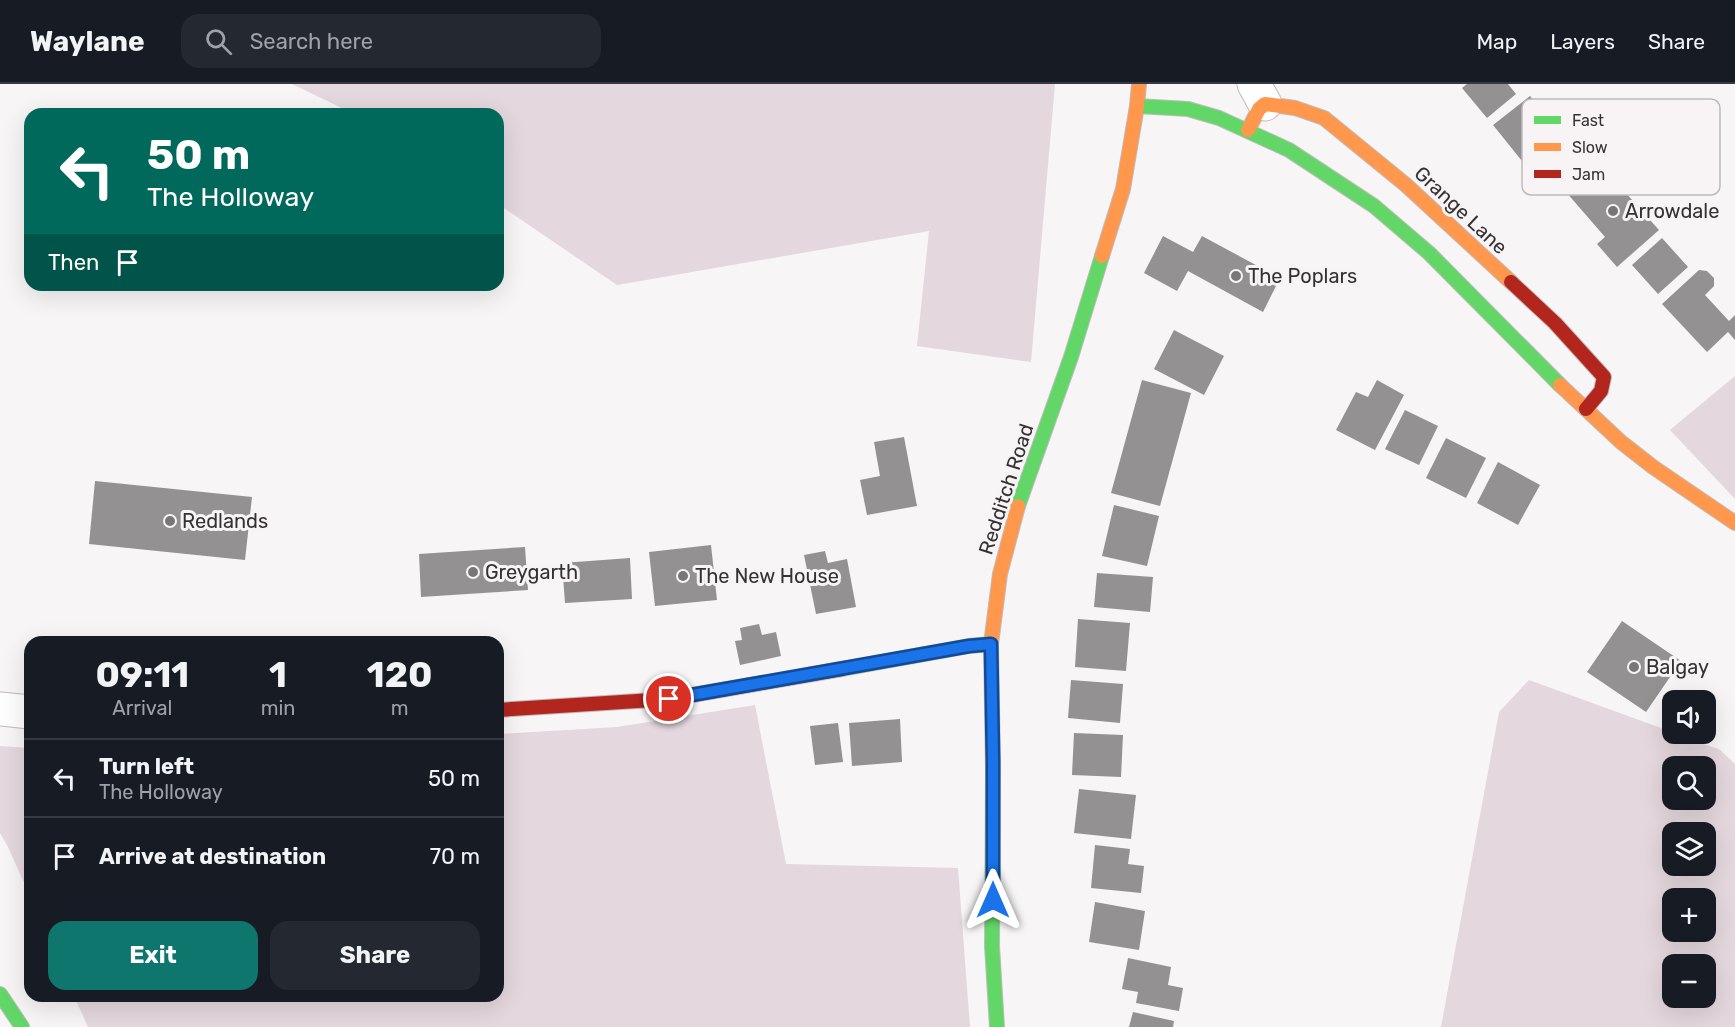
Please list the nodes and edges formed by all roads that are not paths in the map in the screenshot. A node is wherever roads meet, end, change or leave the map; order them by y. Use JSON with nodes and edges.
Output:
{"nodes":[{"id":1,"x":1139,"y":84,"type":"edge"},
{"id":2,"x":1137,"y":106,"type":"junction"},
{"id":3,"x":1255,"y":106,"type":"edge"},
{"id":4,"x":1586,"y":409,"type":"junction"},
{"id":5,"x":1735,"y":523,"type":"edge"},
{"id":6,"x":991,"y":644,"type":"junction"},
{"id":7,"x":0,"y":709,"type":"edge"},
{"id":8,"x":504,"y":710,"type":"edge"},
{"id":9,"x":24,"y":711,"type":"edge"},
{"id":10,"x":0,"y":994,"type":"edge"},
{"id":11,"x":22,"y":1027,"type":"edge"},
{"id":12,"x":997,"y":1027,"type":"edge"}],
"edges":[{"from":1,"to":2,"type":"main road","name":"Redditch Road"},
{"from":2,"to":3,"type":"main road","name":"Grange Lane"},
{"from":2,"to":6,"type":"main road","name":"Redditch Road"},
{"from":3,"to":4,"type":"main road","name":"Grange Lane"},
{"from":3,"to":4,"type":"main road","name":"Grange Lane"},
{"from":4,"to":5,"type":"main road","name":"Grange Lane"},
{"from":6,"to":8,"type":"main road"},
{"from":6,"to":12,"type":"main road","name":"Redditch Road"},
{"from":7,"to":9,"type":"street"},
{"from":10,"to":11,"type":"main road"}]}
